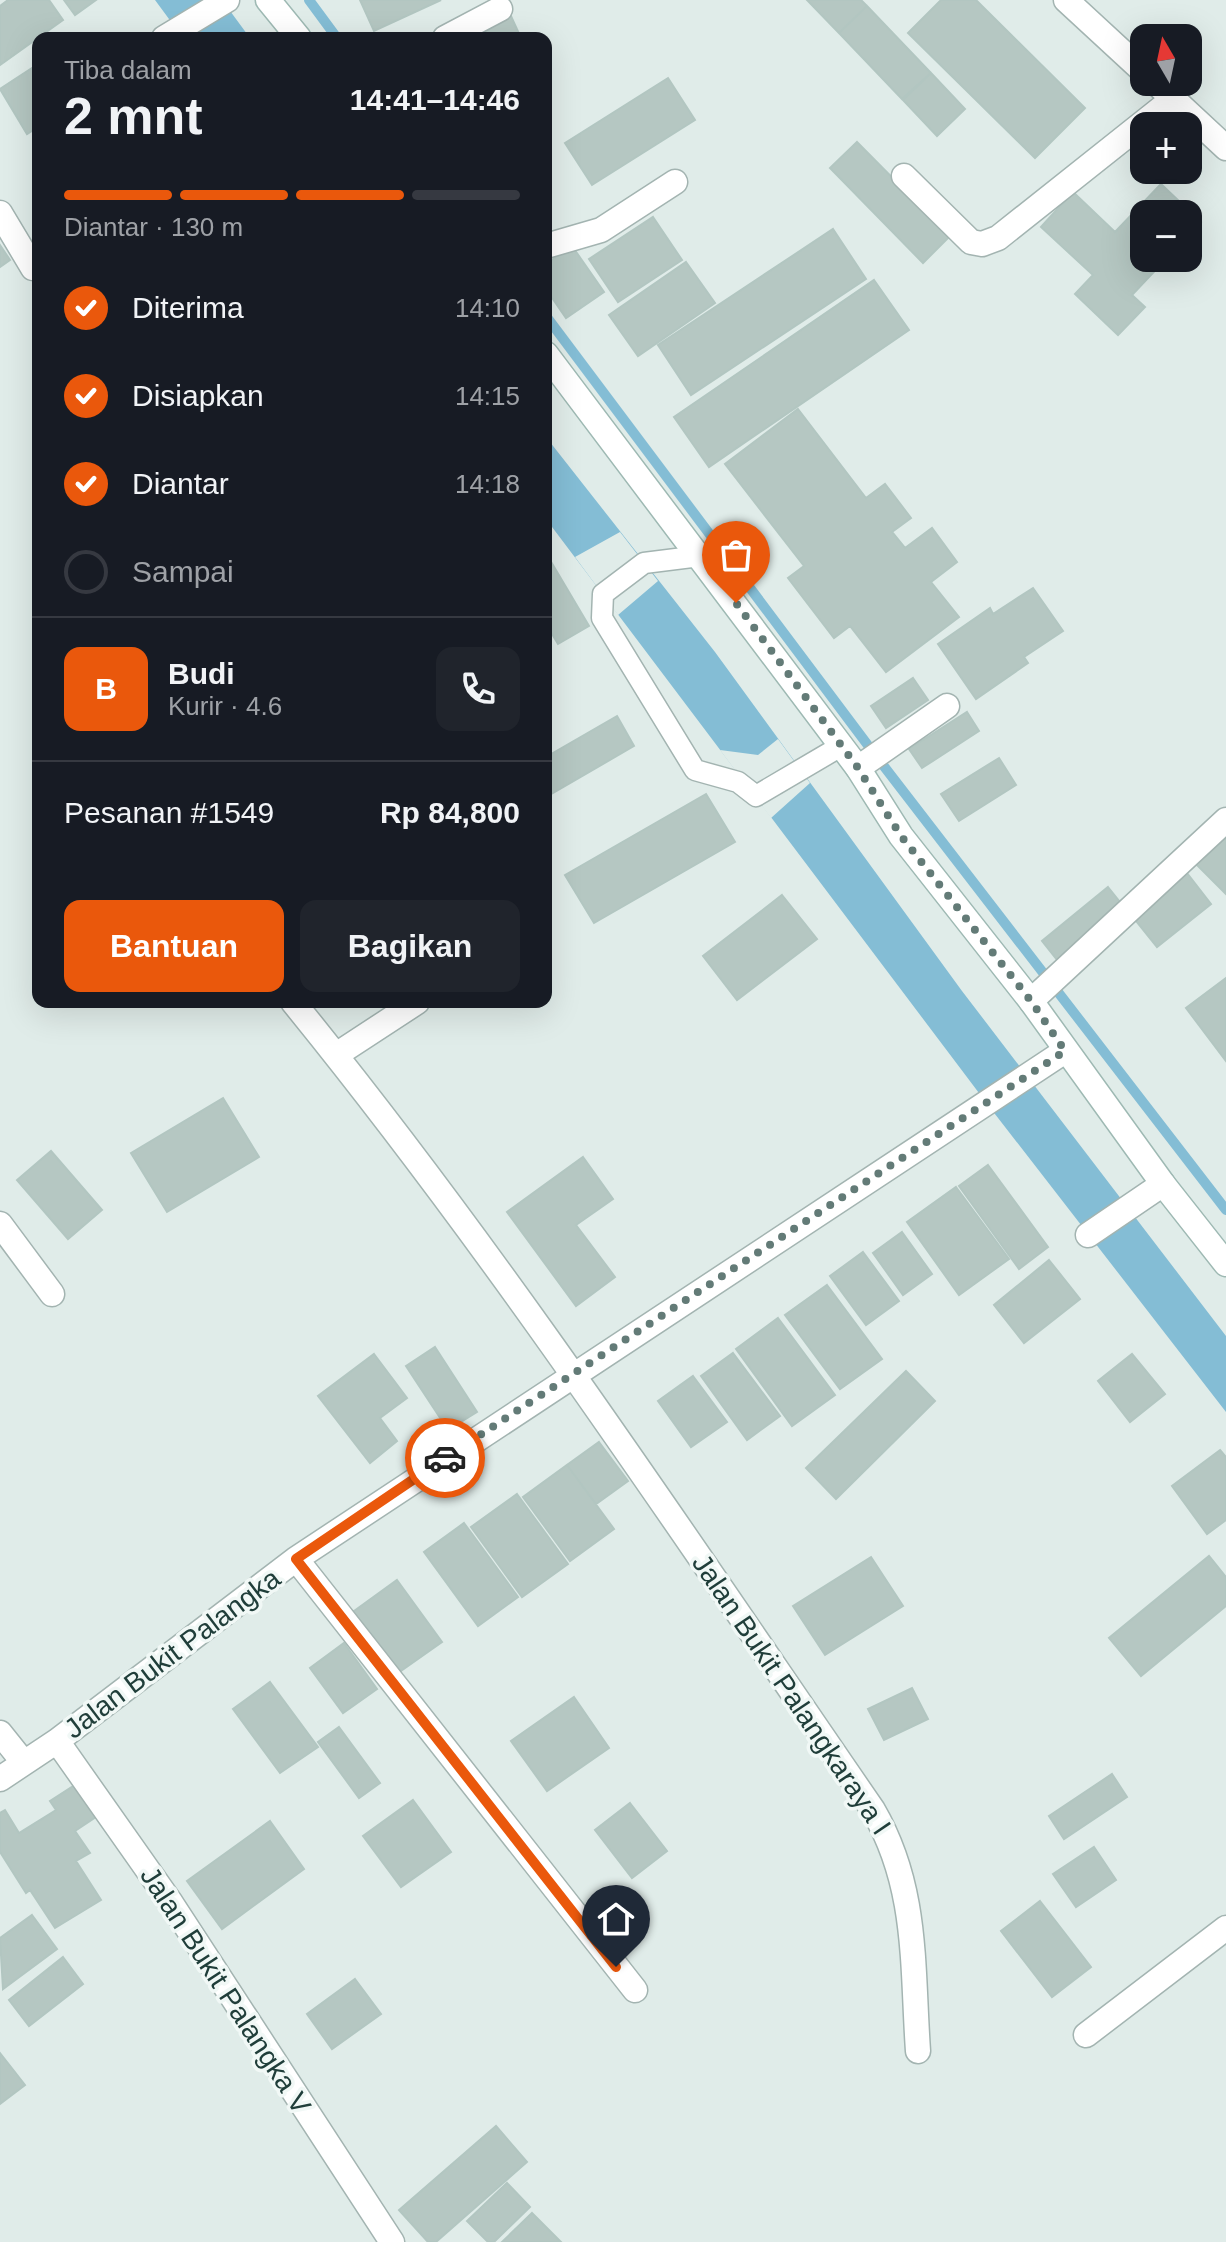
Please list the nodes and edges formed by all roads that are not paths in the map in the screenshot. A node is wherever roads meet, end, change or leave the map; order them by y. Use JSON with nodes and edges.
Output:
{"nodes":[{"id":1,"x":268,"y":0,"type":"edge"},
{"id":2,"x":1066,"y":0,"type":"edge"},
{"id":3,"x":225,"y":1,"type":"edge"},
{"id":4,"x":500,"y":9,"type":"dead end"},
{"id":5,"x":173,"y":32,"type":"edge"},
{"id":6,"x":294,"y":32,"type":"edge"},
{"id":7,"x":456,"y":32,"type":"edge"},
{"id":8,"x":1130,"y":59,"type":"edge"},
{"id":9,"x":1170,"y":96,"type":"edge"},
{"id":10,"x":1173,"y":99,"type":"junction"},
{"id":11,"x":1224,"y":141,"type":"edge"},
{"id":12,"x":904,"y":176,"type":"dead end"},
{"id":13,"x":675,"y":182,"type":"dead end"},
{"id":14,"x":0,"y":213,"type":"edge"},
{"id":15,"x":552,"y":244,"type":"edge"},
{"id":16,"x":32,"y":266,"type":"edge"},
{"id":17,"x":552,"y":362,"type":"edge"},
{"id":18,"x":700,"y":556,"type":"junction"},
{"id":19,"x":947,"y":706,"type":"dead end"},
{"id":20,"x":841,"y":746,"type":"junction"},
{"id":21,"x":858,"y":768,"type":"junction"},
{"id":22,"x":1226,"y":820,"type":"edge"},
{"id":23,"x":1031,"y":1001,"type":"junction"},
{"id":24,"x":298,"y":1008,"type":"edge"},
{"id":25,"x":408,"y":1008,"type":"edge"},
{"id":26,"x":1065,"y":1051,"type":"junction"},
{"id":27,"x":336,"y":1055,"type":"junction"},
{"id":28,"x":1163,"y":1184,"type":"junction"},
{"id":29,"x":0,"y":1224,"type":"edge"},
{"id":30,"x":1088,"y":1235,"type":"dead end"},
{"id":31,"x":1226,"y":1264,"type":"edge"},
{"id":32,"x":52,"y":1294,"type":"dead end"},
{"id":33,"x":572,"y":1374,"type":"junction"},
{"id":34,"x":296,"y":1559,"type":"junction"},
{"id":35,"x":0,"y":1733,"type":"edge"},
{"id":36,"x":57,"y":1741,"type":"junction"},
{"id":37,"x":24,"y":1763,"type":"junction"},
{"id":38,"x":0,"y":1779,"type":"edge"},
{"id":39,"x":1226,"y":1928,"type":"edge"},
{"id":40,"x":635,"y":1990,"type":"dead end"},
{"id":41,"x":1086,"y":2035,"type":"dead end"},
{"id":42,"x":918,"y":2051,"type":"dead end"},
{"id":43,"x":392,"y":2242,"type":"edge"}],
"edges":[{"from":1,"to":6,"type":"street"},
{"from":2,"to":8,"type":"street"},
{"from":3,"to":5,"type":"street"},
{"from":4,"to":7,"type":"street"},
{"from":9,"to":10,"type":"street"},
{"from":10,"to":11,"type":"street"},
{"from":10,"to":12,"type":"street"},
{"from":13,"to":15,"type":"street"},
{"from":14,"to":16,"type":"street"},
{"from":17,"to":18,"type":"street"},
{"from":18,"to":20,"type":"street"},
{"from":18,"to":20,"type":"lane"},
{"from":19,"to":21,"type":"street"},
{"from":20,"to":21,"type":"street"},
{"from":21,"to":23,"type":"street"},
{"from":22,"to":23,"type":"street"},
{"from":23,"to":26,"type":"street"},
{"from":24,"to":27,"type":"street","name":"Jalan Bukit Palangkaraya I"},
{"from":25,"to":27,"type":"street"},
{"from":26,"to":28,"type":"street"},
{"from":26,"to":33,"type":"street","name":"Jalan Bukit Palangka"},
{"from":27,"to":33,"type":"street","name":"Jalan Bukit Palangkaraya I"},
{"from":28,"to":30,"type":"street"},
{"from":28,"to":31,"type":"street"},
{"from":29,"to":32,"type":"street"},
{"from":33,"to":34,"type":"street","name":"Jalan Bukit Palangka"},
{"from":33,"to":42,"type":"street","name":"Jalan Bukit Palangkaraya I"},
{"from":34,"to":36,"type":"street","name":"Jalan Bukit Palangka"},
{"from":34,"to":40,"type":"street"},
{"from":35,"to":37,"type":"street"},
{"from":36,"to":37,"type":"street","name":"Jalan Bukit Palangka"},
{"from":36,"to":43,"type":"street","name":"Jalan Bukit Palangka V"},
{"from":37,"to":38,"type":"street","name":"Jalan Bukit Palangka"},
{"from":39,"to":41,"type":"street"}]}
